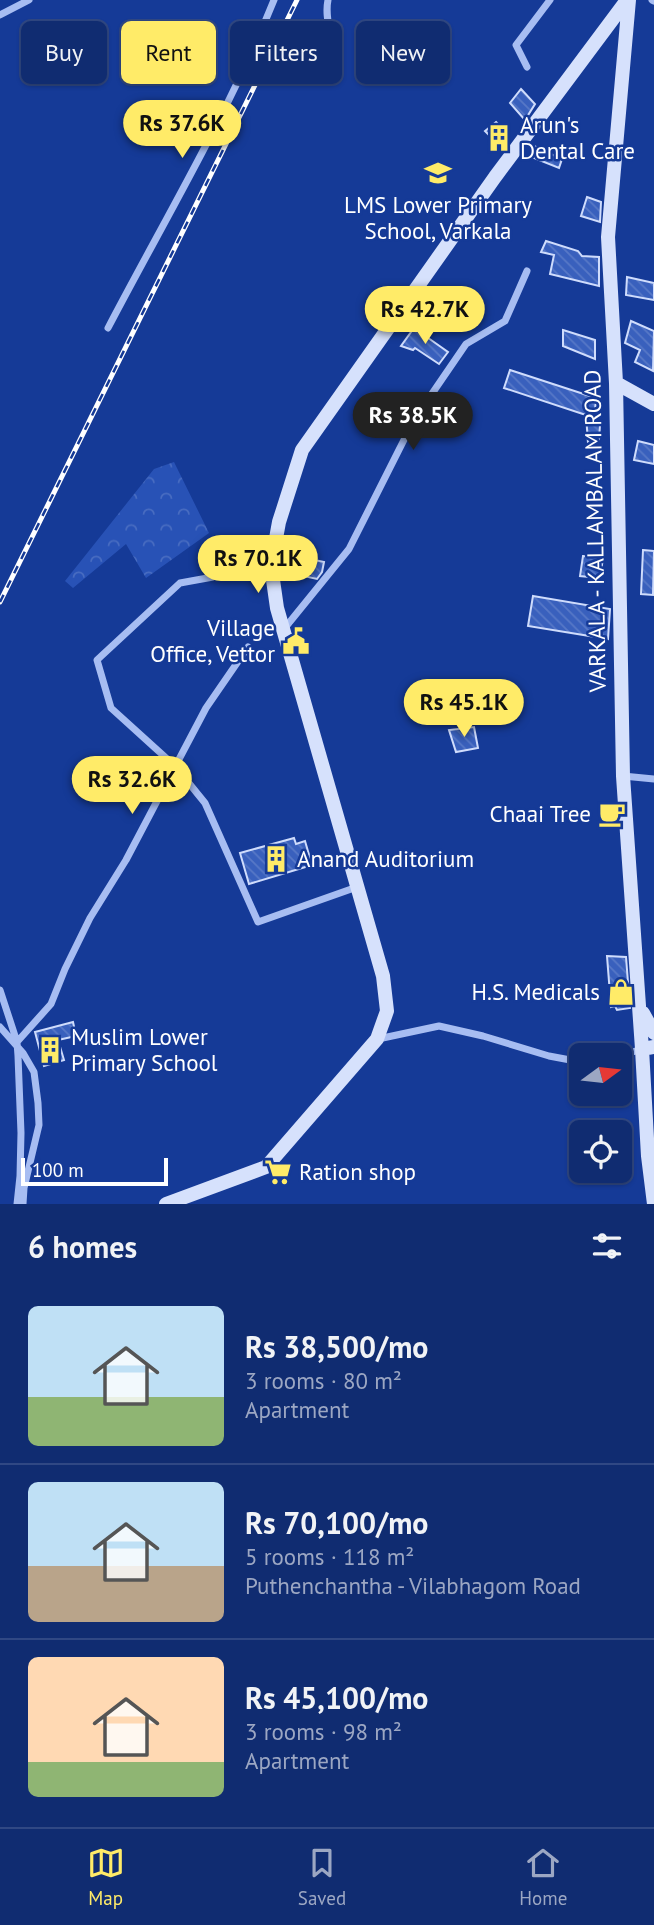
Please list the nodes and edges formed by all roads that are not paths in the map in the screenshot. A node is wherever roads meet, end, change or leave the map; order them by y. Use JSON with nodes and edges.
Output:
{"nodes":[{"id":1,"x":29,"y":0,"type":"edge"},
{"id":2,"x":274,"y":0,"type":"edge"},
{"id":3,"x":328,"y":0,"type":"edge"},
{"id":4,"x":550,"y":0,"type":"edge"},
{"id":5,"x":628,"y":0,"type":"edge"},
{"id":6,"x":0,"y":15,"type":"edge"},
{"id":7,"x":327,"y":21,"type":"edge"},
{"id":8,"x":527,"y":67,"type":"dead end"},
{"id":9,"x":527,"y":271,"type":"dead end"},
{"id":10,"x":108,"y":328,"type":"dead end"},
{"id":11,"x":616,"y":383,"type":"junction"},
{"id":12,"x":654,"y":404,"type":"edge"},
{"id":13,"x":213,"y":578,"type":"dead end"},
{"id":14,"x":283,"y":629,"type":"junction"},
{"id":15,"x":248,"y":647,"type":"dead end"},
{"id":16,"x":175,"y":766,"type":"junction"},
{"id":17,"x":623,"y":776,"type":"junction"},
{"id":18,"x":654,"y":779,"type":"edge"},
{"id":19,"x":357,"y":887,"type":"junction"},
{"id":20,"x":0,"y":989,"type":"edge"},
{"id":21,"x":639,"y":1005,"type":"junction"},
{"id":22,"x":0,"y":1027,"type":"edge"},
{"id":23,"x":654,"y":1033,"type":"edge"},
{"id":24,"x":377,"y":1039,"type":"junction"},
{"id":25,"x":17,"y":1044,"type":"junction"},
{"id":26,"x":648,"y":1048,"type":"edge"},
{"id":27,"x":569,"y":1060,"type":"edge"},
{"id":28,"x":17,"y":1204,"type":"edge"},
{"id":29,"x":23,"y":1204,"type":"edge"},
{"id":30,"x":166,"y":1204,"type":"edge"},
{"id":31,"x":654,"y":1204,"type":"edge"}],
"edges":[{"from":1,"to":6,"type":"street"},
{"from":2,"to":10,"type":"street"},
{"from":3,"to":7,"type":"street"},
{"from":4,"to":8,"type":"street"},
{"from":5,"to":11,"type":"main road","name":"VARKALA - KALLAMBALAM ROAD"},
{"from":5,"to":14,"type":"main road"},
{"from":9,"to":14,"type":"street"},
{"from":11,"to":12,"type":"main road"},
{"from":11,"to":17,"type":"main road","name":"VARKALA - KALLAMBALAM ROAD"},
{"from":13,"to":16,"type":"street"},
{"from":14,"to":19,"type":"main road"},
{"from":15,"to":16,"type":"street"},
{"from":16,"to":19,"type":"street"},
{"from":16,"to":25,"type":"street"},
{"from":17,"to":18,"type":"street"},
{"from":17,"to":21,"type":"main road","name":"VARKALA - KALLAMBALAM ROAD"},
{"from":19,"to":24,"type":"main road"},
{"from":20,"to":25,"type":"street"},
{"from":21,"to":23,"type":"main road"},
{"from":21,"to":26,"type":"main road","name":"VARKALA - KALLAMBALAM ROAD"},
{"from":22,"to":25,"type":"street"},
{"from":24,"to":27,"type":"street"},
{"from":24,"to":30,"type":"main road"},
{"from":25,"to":28,"type":"street"},
{"from":25,"to":29,"type":"street"},
{"from":26,"to":31,"type":"main road","name":"VARKALA - KALLAMBALAM ROAD"}]}
